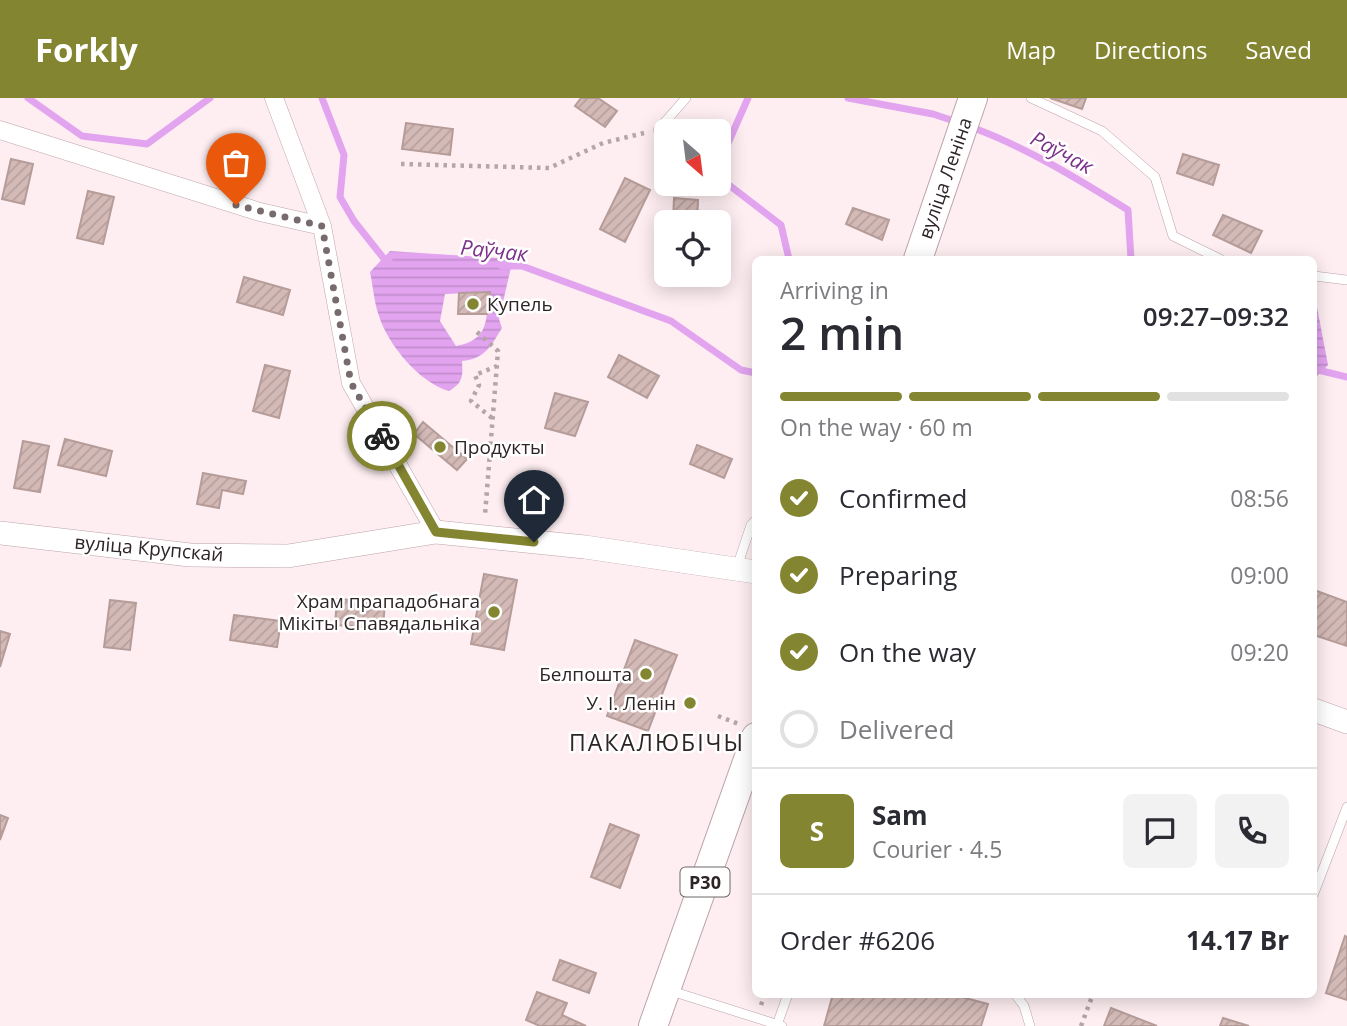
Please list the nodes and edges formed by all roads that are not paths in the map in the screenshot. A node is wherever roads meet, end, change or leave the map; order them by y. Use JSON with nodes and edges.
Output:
{"nodes":[{"id":1,"x":274,"y":98,"type":"edge"},
{"id":2,"x":686,"y":98,"type":"edge"},
{"id":3,"x":1031,"y":98,"type":"edge"},
{"id":4,"x":972,"y":99,"type":"edge"},
{"id":5,"x":668,"y":119,"type":"edge"},
{"id":6,"x":0,"y":130,"type":"edge"},
{"id":7,"x":322,"y":226,"type":"junction"},
{"id":8,"x":919,"y":256,"type":"edge"},
{"id":9,"x":1214,"y":256,"type":"edge"},
{"id":10,"x":1317,"y":276,"type":"edge"},
{"id":11,"x":1347,"y":280,"type":"edge"},
{"id":12,"x":752,"y":524,"type":"edge"},
{"id":13,"x":436,"y":532,"type":"junction"},
{"id":14,"x":0,"y":534,"type":"edge"},
{"id":15,"x":746,"y":570,"type":"edge"},
{"id":16,"x":1317,"y":711,"type":"edge"},
{"id":17,"x":1347,"y":722,"type":"edge"},
{"id":18,"x":752,"y":748,"type":"edge"},
{"id":19,"x":1347,"y":807,"type":"edge"},
{"id":20,"x":1317,"y":885,"type":"edge"},
{"id":21,"x":666,"y":990,"type":"junction"},
{"id":22,"x":787,"y":998,"type":"edge"},
{"id":23,"x":1019,"y":998,"type":"edge"},
{"id":24,"x":779,"y":1025,"type":"edge"},
{"id":25,"x":653,"y":1026,"type":"edge"},
{"id":26,"x":1030,"y":1026,"type":"edge"}],
"edges":[{"from":1,"to":7,"type":"street"},
{"from":2,"to":5,"type":"lane"},
{"from":3,"to":9,"type":"lane"},
{"from":4,"to":8,"type":"main road","name":"вуліца Леніна"},
{"from":6,"to":7,"type":"street"},
{"from":7,"to":13,"type":"street"},
{"from":10,"to":11,"type":"lane"},
{"from":12,"to":15,"type":"lane"},
{"from":13,"to":14,"type":"street","name":"вуліца Крупскай"},
{"from":13,"to":15,"type":"street","name":"вуліца Крупскай"},
{"from":16,"to":17,"type":"street"},
{"from":18,"to":21,"type":"main road","number":"Р30"},
{"from":19,"to":20,"type":"lane"},
{"from":21,"to":24,"type":"lane"},
{"from":21,"to":25,"type":"main road","number":"Р30"},
{"from":22,"to":24,"type":"lane"},
{"from":23,"to":26,"type":"lane"}]}
